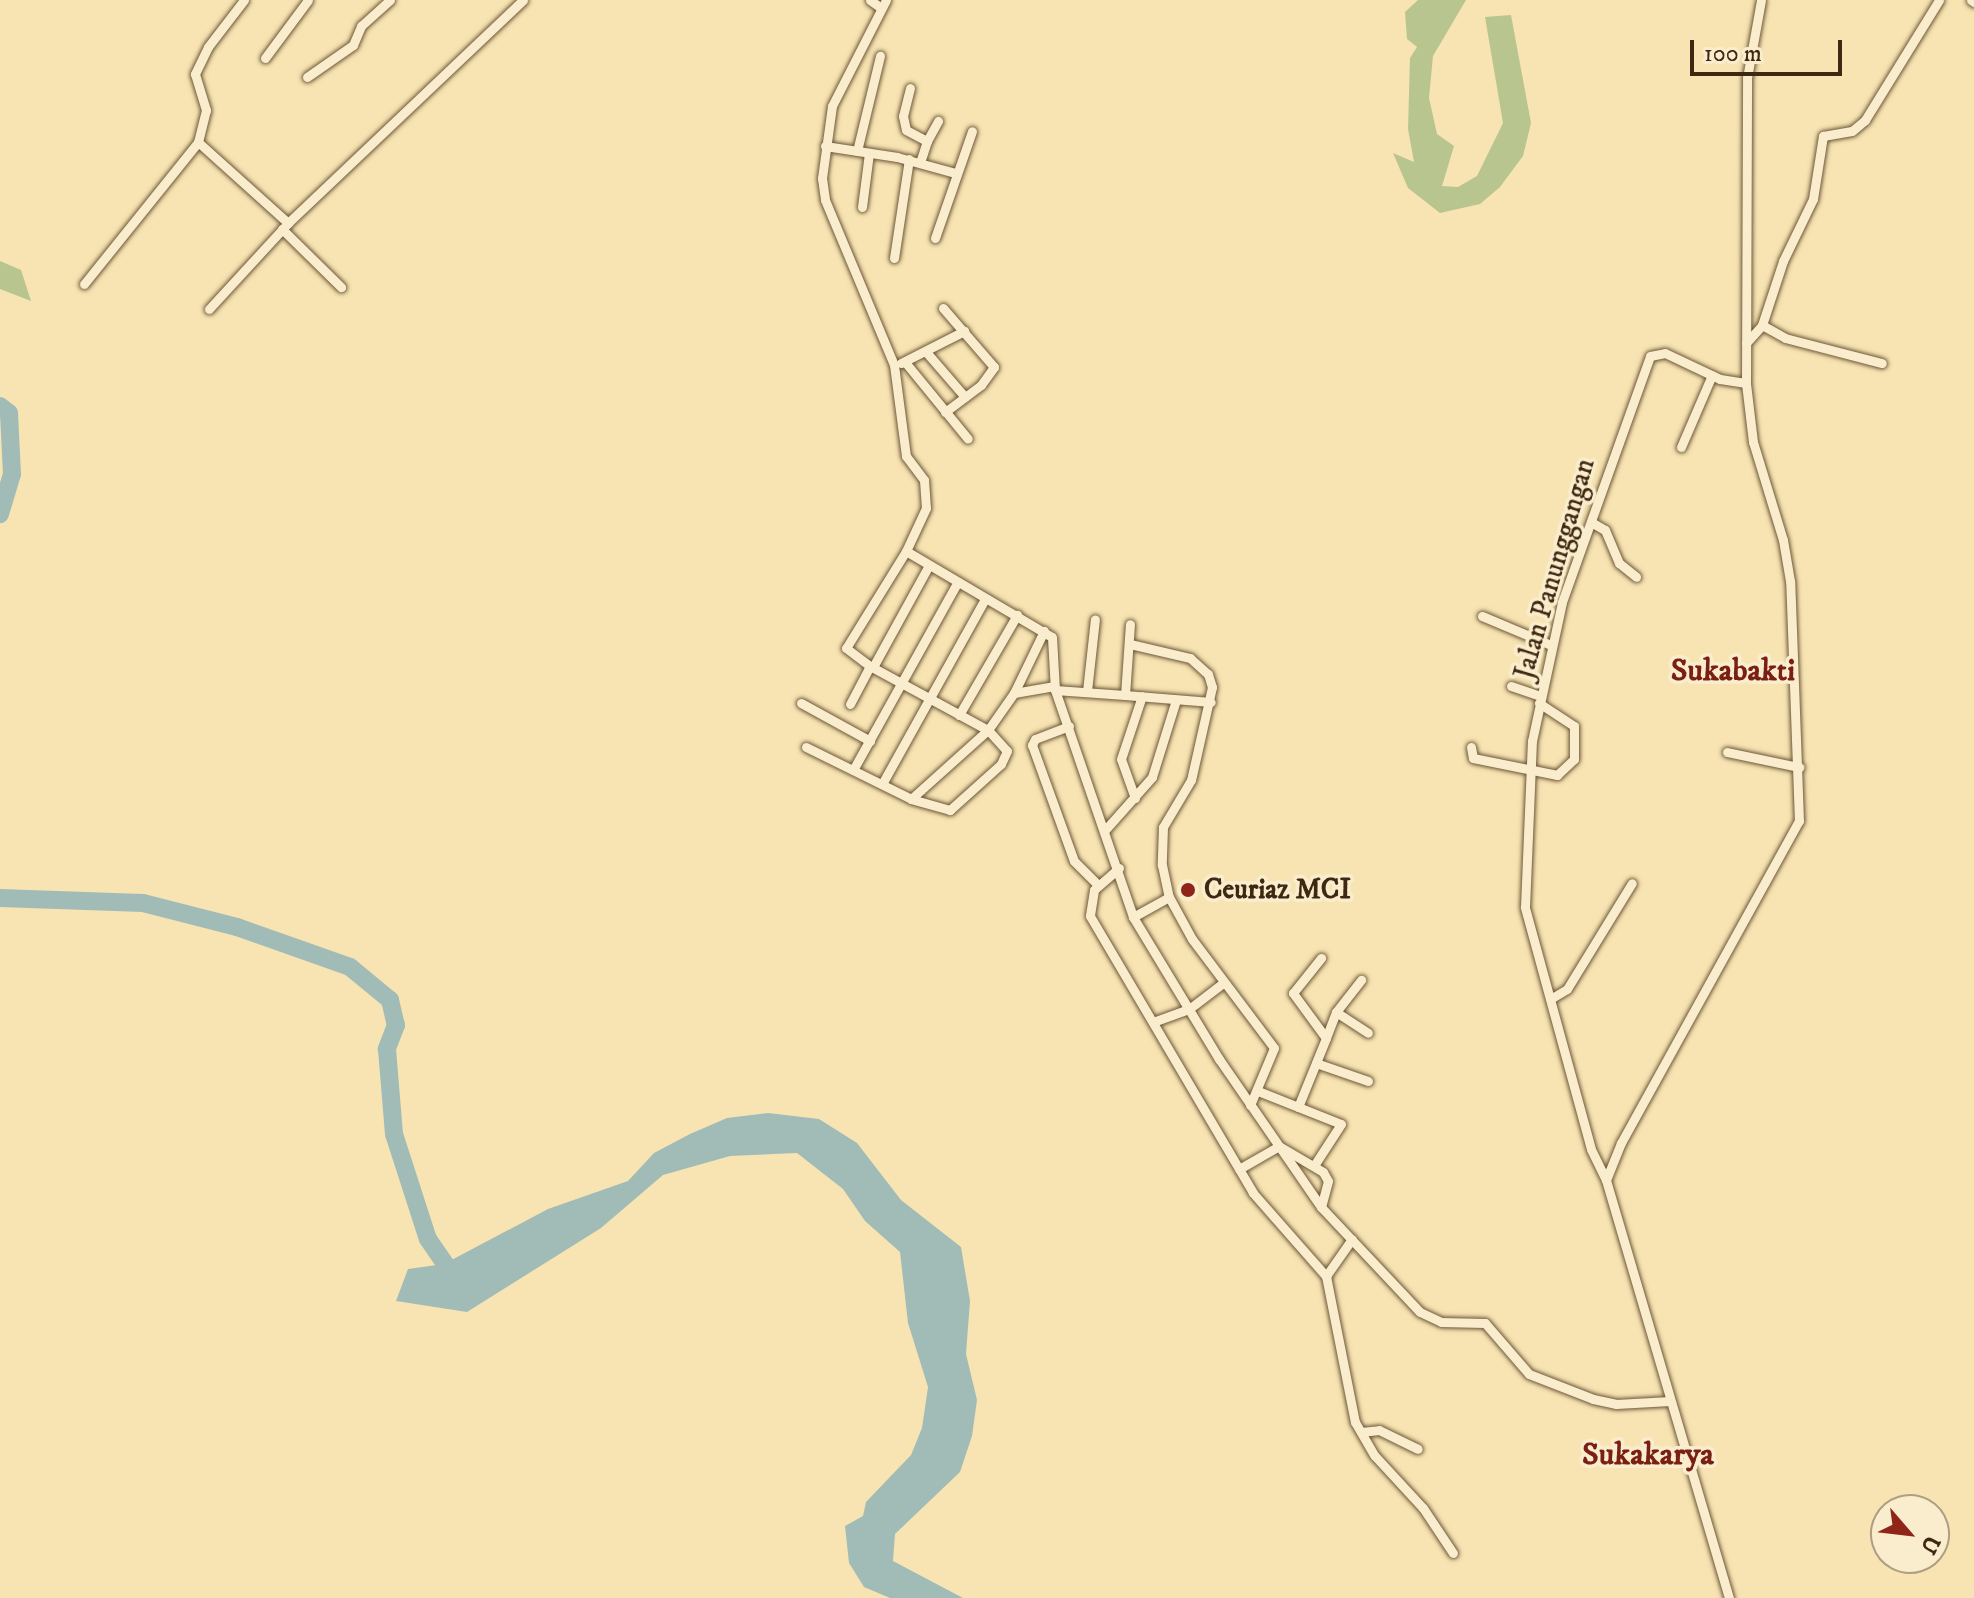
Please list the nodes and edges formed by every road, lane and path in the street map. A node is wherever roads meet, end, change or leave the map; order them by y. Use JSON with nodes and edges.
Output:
{"nodes":[{"id":1,"x":244,"y":0,"type":"edge"},
{"id":2,"x":308,"y":0,"type":"edge"},
{"id":3,"x":390,"y":0,"type":"edge"},
{"id":4,"x":523,"y":0,"type":"edge"},
{"id":5,"x":870,"y":0,"type":"edge"},
{"id":6,"x":1761,"y":0,"type":"edge"},
{"id":7,"x":1939,"y":0,"type":"edge"},
{"id":8,"x":884,"y":4,"type":"edge"},
{"id":9,"x":880,"y":56,"type":"dead end"},
{"id":10,"x":265,"y":58,"type":"dead end"},
{"id":11,"x":307,"y":77,"type":"dead end"},
{"id":12,"x":910,"y":88,"type":"dead end"},
{"id":13,"x":938,"y":121,"type":"dead end"},
{"id":14,"x":972,"y":131,"type":"dead end"},
{"id":15,"x":927,"y":141,"type":"junction"},
{"id":16,"x":198,"y":142,"type":"junction"},
{"id":17,"x":825,"y":146,"type":"junction"},
{"id":18,"x":857,"y":151,"type":"junction"},
{"id":19,"x":869,"y":153,"type":"junction"},
{"id":20,"x":914,"y":161,"type":"junction"},
{"id":21,"x":955,"y":173,"type":"junction"},
{"id":22,"x":862,"y":207,"type":"dead end"},
{"id":23,"x":285,"y":226,"type":"junction"},
{"id":24,"x":935,"y":238,"type":"dead end"},
{"id":25,"x":894,"y":258,"type":"dead end"},
{"id":26,"x":84,"y":284,"type":"dead end"},
{"id":27,"x":341,"y":287,"type":"dead end"},
{"id":28,"x":943,"y":308,"type":"dead end"},
{"id":29,"x":209,"y":309,"type":"dead end"},
{"id":30,"x":1762,"y":325,"type":"junction"},
{"id":31,"x":964,"y":331,"type":"junction"},
{"id":32,"x":1746,"y":343,"type":"junction"},
{"id":33,"x":927,"y":353,"type":"junction"},
{"id":34,"x":1882,"y":363,"type":"dead end"},
{"id":35,"x":900,"y":364,"type":"junction"},
{"id":36,"x":1712,"y":375,"type":"junction"},
{"id":37,"x":1746,"y":383,"type":"junction"},
{"id":38,"x":965,"y":397,"type":"junction"},
{"id":39,"x":945,"y":412,"type":"junction"},
{"id":40,"x":968,"y":439,"type":"dead end"},
{"id":41,"x":1681,"y":447,"type":"dead end"},
{"id":42,"x":1591,"y":522,"type":"junction"},
{"id":43,"x":906,"y":551,"type":"junction"},
{"id":44,"x":928,"y":567,"type":"junction"},
{"id":45,"x":1636,"y":577,"type":"dead end"},
{"id":46,"x":957,"y":583,"type":"junction"},
{"id":47,"x":985,"y":599,"type":"junction"},
{"id":48,"x":1017,"y":615,"type":"junction"},
{"id":49,"x":1482,"y":616,"type":"dead end"},
{"id":50,"x":1095,"y":619,"type":"dead end"},
{"id":51,"x":1130,"y":624,"type":"dead end"},
{"id":52,"x":1044,"y":631,"type":"junction"},
{"id":53,"x":1130,"y":644,"type":"junction"},
{"id":54,"x":1551,"y":645,"type":"junction"},
{"id":55,"x":872,"y":666,"type":"junction"},
{"id":56,"x":902,"y":683,"type":"junction"},
{"id":57,"x":1511,"y":686,"type":"dead end"},
{"id":58,"x":1054,"y":688,"type":"junction"},
{"id":59,"x":1087,"y":691,"type":"junction"},
{"id":60,"x":1014,"y":693,"type":"junction"},
{"id":61,"x":1125,"y":695,"type":"junction"},
{"id":62,"x":1142,"y":696,"type":"junction"},
{"id":63,"x":931,"y":699,"type":"junction"},
{"id":64,"x":1176,"y":700,"type":"junction"},
{"id":65,"x":1540,"y":700,"type":"junction"},
{"id":66,"x":1211,"y":702,"type":"junction"},
{"id":67,"x":801,"y":703,"type":"dead end"},
{"id":68,"x":850,"y":704,"type":"dead end"},
{"id":69,"x":959,"y":715,"type":"junction"},
{"id":70,"x":1069,"y":726,"type":"junction"},
{"id":71,"x":988,"y":730,"type":"junction"},
{"id":72,"x":870,"y":741,"type":"junction"},
{"id":73,"x":806,"y":747,"type":"dead end"},
{"id":74,"x":1471,"y":747,"type":"dead end"},
{"id":75,"x":1727,"y":752,"type":"dead end"},
{"id":76,"x":1799,"y":767,"type":"junction"},
{"id":77,"x":853,"y":770,"type":"junction"},
{"id":78,"x":1529,"y":771,"type":"junction"},
{"id":79,"x":882,"y":784,"type":"junction"},
{"id":80,"x":1135,"y":798,"type":"junction"},
{"id":81,"x":911,"y":799,"type":"junction"},
{"id":82,"x":1105,"y":830,"type":"junction"},
{"id":83,"x":1119,"y":868,"type":"junction"},
{"id":84,"x":1632,"y":883,"type":"dead end"},
{"id":85,"x":1098,"y":885,"type":"junction"},
{"id":86,"x":1169,"y":897,"type":"junction"},
{"id":87,"x":1133,"y":917,"type":"junction"},
{"id":88,"x":1321,"y":958,"type":"dead end"},
{"id":89,"x":1361,"y":980,"type":"dead end"},
{"id":90,"x":1223,"y":983,"type":"junction"},
{"id":91,"x":1552,"y":998,"type":"junction"},
{"id":92,"x":1189,"y":1009,"type":"junction"},
{"id":93,"x":1336,"y":1012,"type":"junction"},
{"id":94,"x":1153,"y":1022,"type":"junction"},
{"id":95,"x":1368,"y":1033,"type":"dead end"},
{"id":96,"x":1326,"y":1038,"type":"junction"},
{"id":97,"x":1316,"y":1063,"type":"junction"},
{"id":98,"x":1368,"y":1081,"type":"dead end"},
{"id":99,"x":1258,"y":1091,"type":"junction"},
{"id":100,"x":1250,"y":1105,"type":"junction"},
{"id":101,"x":1298,"y":1107,"type":"junction"},
{"id":102,"x":1279,"y":1146,"type":"junction"},
{"id":103,"x":1315,"y":1164,"type":"junction"},
{"id":104,"x":1239,"y":1169,"type":"junction"},
{"id":105,"x":1606,"y":1180,"type":"junction"},
{"id":106,"x":1321,"y":1207,"type":"junction"},
{"id":107,"x":1352,"y":1239,"type":"junction"},
{"id":108,"x":1326,"y":1276,"type":"junction"},
{"id":109,"x":1670,"y":1401,"type":"junction"},
{"id":110,"x":1361,"y":1432,"type":"junction"},
{"id":111,"x":1418,"y":1449,"type":"dead end"},
{"id":112,"x":1453,"y":1553,"type":"dead end"},
{"id":113,"x":1729,"y":1598,"type":"edge"}],
"edges":[{"from":1,"to":16,"type":"street"},
{"from":2,"to":10,"type":"street"},
{"from":3,"to":11,"type":"street"},
{"from":4,"to":23,"type":"street"},
{"from":5,"to":8,"type":"street"},
{"from":6,"to":32,"type":"street"},
{"from":7,"to":30,"type":"street"},
{"from":8,"to":17,"type":"street"},
{"from":9,"to":18,"type":"street"},
{"from":12,"to":15,"type":"street"},
{"from":13,"to":15,"type":"street"},
{"from":14,"to":21,"type":"street"},
{"from":15,"to":20,"type":"street"},
{"from":16,"to":23,"type":"street"},
{"from":16,"to":26,"type":"street"},
{"from":17,"to":18,"type":"street"},
{"from":17,"to":35,"type":"street"},
{"from":18,"to":19,"type":"street"},
{"from":19,"to":20,"type":"street"},
{"from":19,"to":22,"type":"street"},
{"from":20,"to":21,"type":"street"},
{"from":20,"to":25,"type":"street"},
{"from":21,"to":24,"type":"street"},
{"from":23,"to":27,"type":"street"},
{"from":23,"to":29,"type":"street"},
{"from":28,"to":31,"type":"street"},
{"from":30,"to":32,"type":"street"},
{"from":30,"to":34,"type":"street"},
{"from":31,"to":33,"type":"street"},
{"from":31,"to":38,"type":"street"},
{"from":32,"to":37,"type":"street"},
{"from":33,"to":35,"type":"street"},
{"from":33,"to":38,"type":"street"},
{"from":35,"to":39,"type":"street"},
{"from":35,"to":43,"type":"street"},
{"from":36,"to":37,"type":"street","name":"Jalan Panunggangan"},
{"from":36,"to":41,"type":"street"},
{"from":36,"to":42,"type":"street","name":"Jalan Panunggangan"},
{"from":37,"to":76,"type":"street"},
{"from":38,"to":39,"type":"street"},
{"from":39,"to":40,"type":"street"},
{"from":42,"to":45,"type":"street"},
{"from":42,"to":54,"type":"street","name":"Jalan Panunggangan"},
{"from":43,"to":44,"type":"street"},
{"from":43,"to":55,"type":"street"},
{"from":44,"to":46,"type":"street"},
{"from":44,"to":55,"type":"street"},
{"from":46,"to":47,"type":"street"},
{"from":46,"to":56,"type":"street"},
{"from":47,"to":48,"type":"street"},
{"from":47,"to":63,"type":"street"},
{"from":48,"to":52,"type":"street"},
{"from":48,"to":69,"type":"street"},
{"from":49,"to":54,"type":"street"},
{"from":50,"to":59,"type":"street"},
{"from":51,"to":53,"type":"street"},
{"from":52,"to":58,"type":"street"},
{"from":52,"to":60,"type":"street"},
{"from":53,"to":61,"type":"street"},
{"from":53,"to":66,"type":"street"},
{"from":54,"to":65,"type":"street","name":"Jalan Panunggangan"},
{"from":55,"to":56,"type":"street"},
{"from":55,"to":68,"type":"street"},
{"from":56,"to":63,"type":"street"},
{"from":56,"to":72,"type":"street"},
{"from":57,"to":65,"type":"street"},
{"from":58,"to":59,"type":"street"},
{"from":58,"to":60,"type":"street"},
{"from":58,"to":70,"type":"street"},
{"from":59,"to":61,"type":"street"},
{"from":60,"to":71,"type":"street"},
{"from":61,"to":62,"type":"street"},
{"from":62,"to":64,"type":"street"},
{"from":62,"to":80,"type":"street"},
{"from":63,"to":69,"type":"street"},
{"from":63,"to":79,"type":"street"},
{"from":64,"to":66,"type":"street"},
{"from":64,"to":80,"type":"street"},
{"from":65,"to":78,"type":"street","name":"Jalan Panunggangan"},
{"from":65,"to":78,"type":"street"},
{"from":66,"to":86,"type":"street"},
{"from":67,"to":72,"type":"street"},
{"from":69,"to":71,"type":"street"},
{"from":70,"to":82,"type":"street"},
{"from":70,"to":85,"type":"street"},
{"from":71,"to":81,"type":"street"},
{"from":71,"to":81,"type":"street"},
{"from":72,"to":77,"type":"street"},
{"from":73,"to":77,"type":"street"},
{"from":74,"to":78,"type":"street"},
{"from":75,"to":76,"type":"street"},
{"from":76,"to":105,"type":"street"},
{"from":77,"to":79,"type":"street"},
{"from":78,"to":91,"type":"street","name":"Jalan Panunggangan"},
{"from":79,"to":81,"type":"street"},
{"from":80,"to":82,"type":"street"},
{"from":82,"to":83,"type":"street"},
{"from":83,"to":85,"type":"street"},
{"from":83,"to":87,"type":"street"},
{"from":84,"to":91,"type":"street"},
{"from":85,"to":94,"type":"street"},
{"from":86,"to":87,"type":"street"},
{"from":86,"to":90,"type":"street"},
{"from":87,"to":92,"type":"street"},
{"from":88,"to":96,"type":"street"},
{"from":89,"to":93,"type":"street"},
{"from":90,"to":92,"type":"street"},
{"from":90,"to":99,"type":"street"},
{"from":91,"to":105,"type":"street","name":"Jalan Panunggangan"},
{"from":92,"to":94,"type":"street"},
{"from":92,"to":100,"type":"street"},
{"from":93,"to":95,"type":"street"},
{"from":93,"to":96,"type":"street"},
{"from":94,"to":104,"type":"street"},
{"from":96,"to":97,"type":"street"},
{"from":97,"to":98,"type":"street"},
{"from":97,"to":101,"type":"street"},
{"from":99,"to":100,"type":"street"},
{"from":99,"to":101,"type":"street"},
{"from":100,"to":102,"type":"street"},
{"from":101,"to":103,"type":"street"},
{"from":102,"to":103,"type":"street"},
{"from":102,"to":104,"type":"street"},
{"from":102,"to":106,"type":"street"},
{"from":103,"to":106,"type":"street"},
{"from":104,"to":108,"type":"street"},
{"from":105,"to":109,"type":"street","name":"Jalan Panunggangan"},
{"from":106,"to":107,"type":"street"},
{"from":107,"to":108,"type":"street"},
{"from":107,"to":109,"type":"street"},
{"from":108,"to":110,"type":"street"},
{"from":109,"to":113,"type":"street","name":"Jalan Panunggangan"},
{"from":110,"to":111,"type":"street"},
{"from":110,"to":112,"type":"street"}]}
